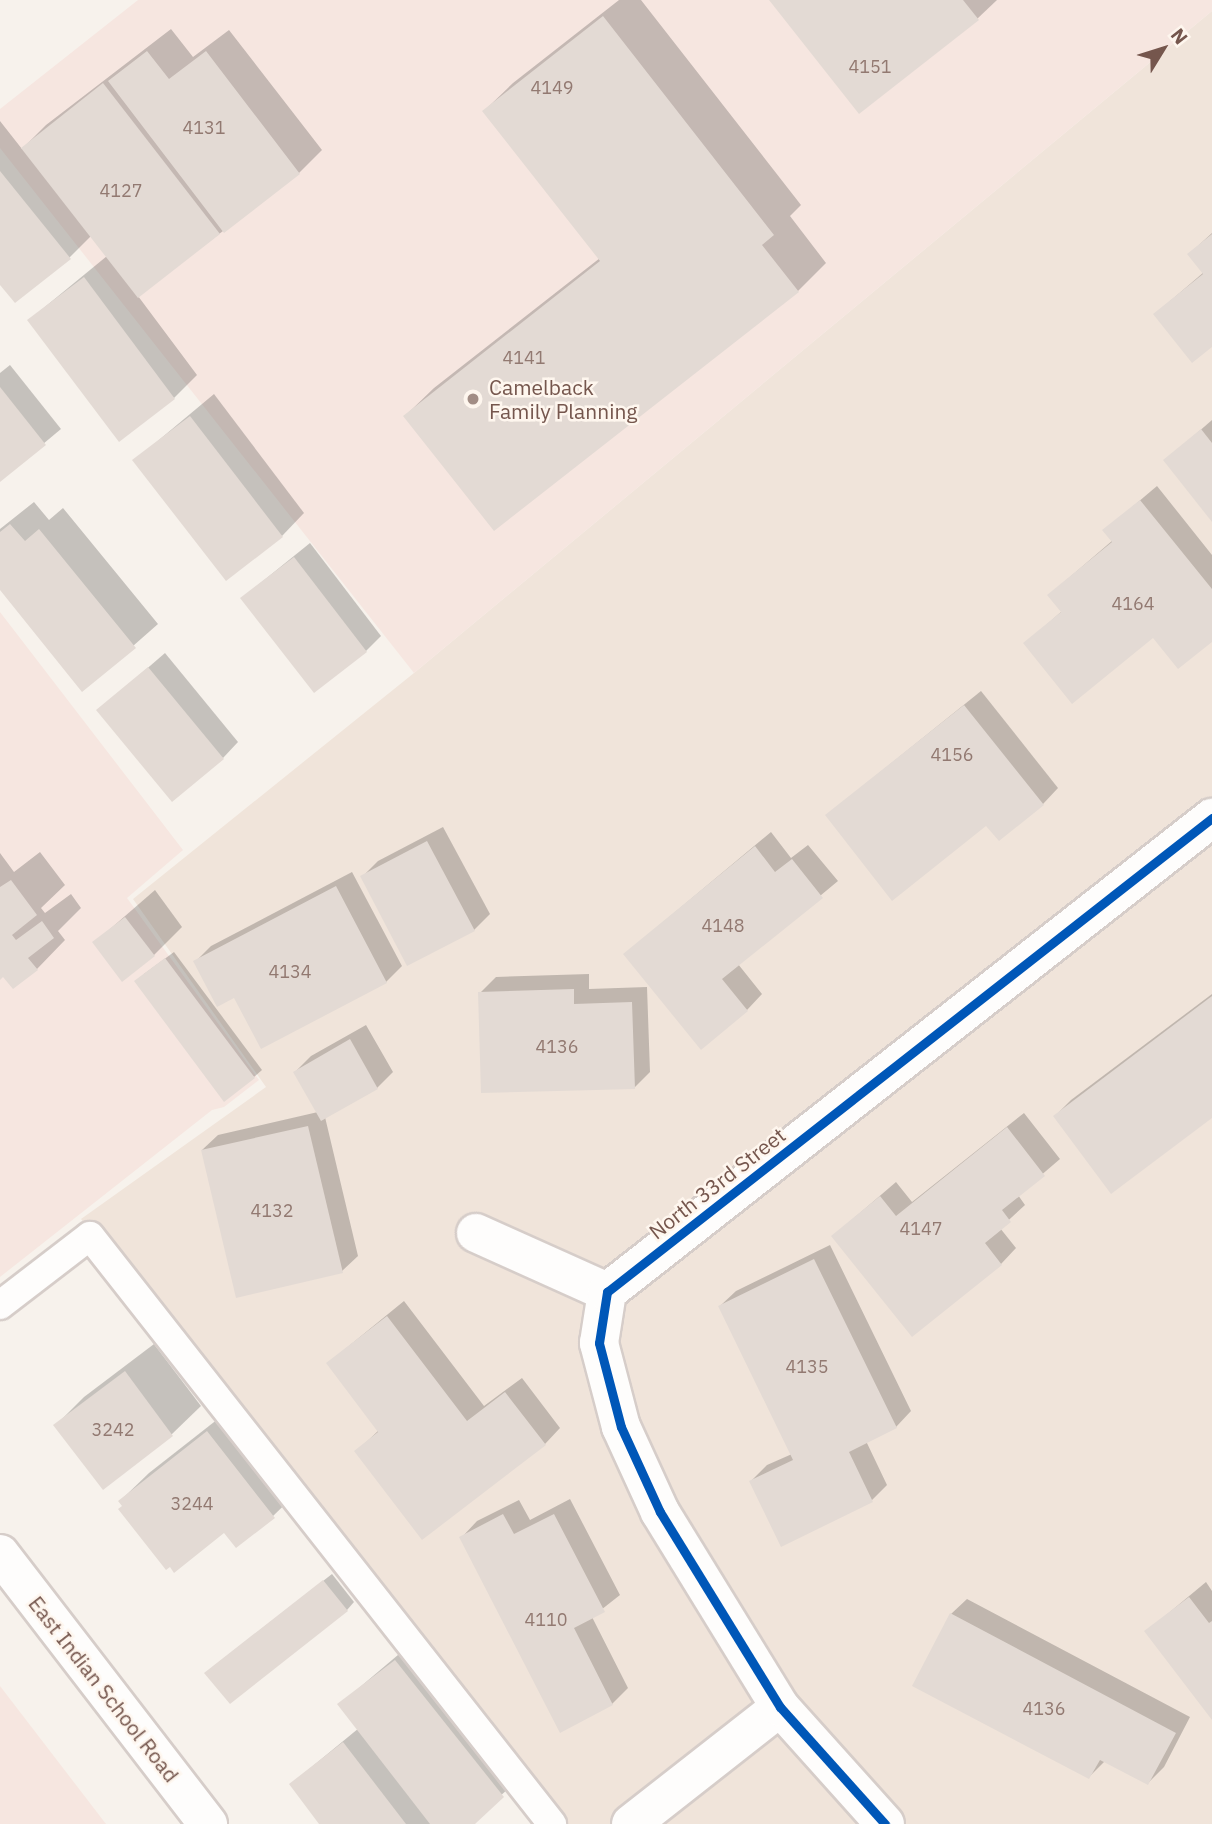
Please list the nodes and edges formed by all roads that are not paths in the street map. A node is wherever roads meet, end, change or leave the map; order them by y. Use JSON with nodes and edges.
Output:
{"nodes":[{"id":1,"x":1212,"y":818,"type":"edge"},
{"id":2,"x":476,"y":1233,"type":"dead end"},
{"id":3,"x":607,"y":1292,"type":"junction"},
{"id":4,"x":0,"y":1305,"type":"edge"},
{"id":5,"x":0,"y":1554,"type":"edge"},
{"id":6,"x":780,"y":1707,"type":"junction"},
{"id":7,"x":208,"y":1824,"type":"edge"},
{"id":8,"x":552,"y":1824,"type":"edge"},
{"id":9,"x":631,"y":1824,"type":"edge"},
{"id":10,"x":885,"y":1824,"type":"edge"}],
"edges":[{"from":1,"to":3,"type":"street","name":"North 33rd Street"},
{"from":2,"to":3,"type":"street"},
{"from":3,"to":6,"type":"street"},
{"from":4,"to":8,"type":"lane"},
{"from":5,"to":7,"type":"street","name":"East Indian School Road"},
{"from":6,"to":9,"type":"street"},
{"from":6,"to":10,"type":"street"}]}
